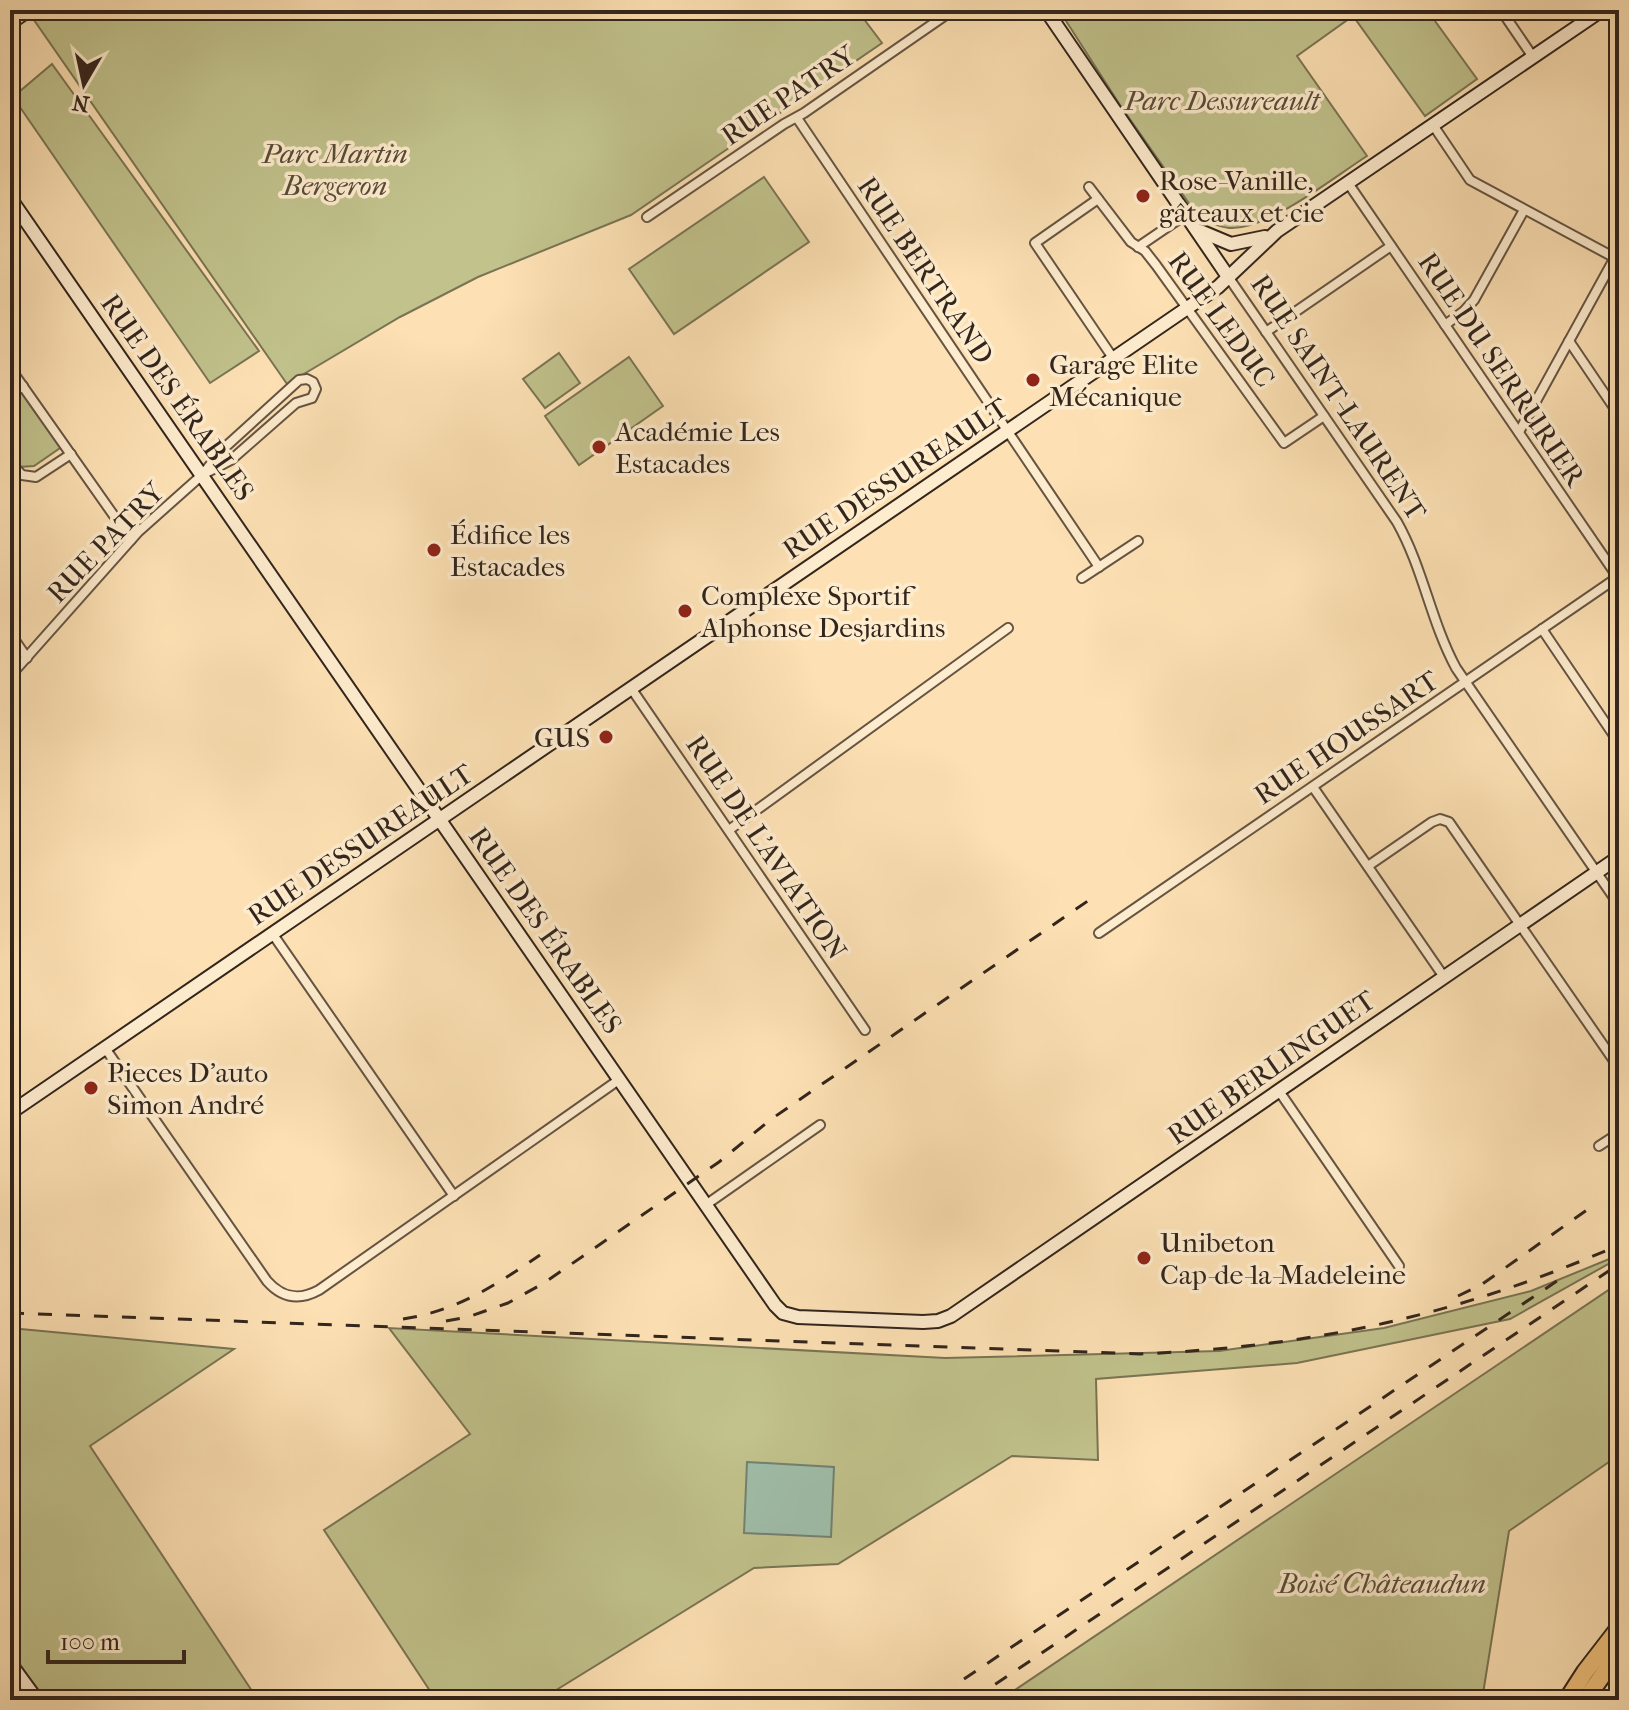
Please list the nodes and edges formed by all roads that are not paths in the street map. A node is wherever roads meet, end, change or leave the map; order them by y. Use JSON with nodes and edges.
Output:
{"nodes":[{"id":1,"x":29,"y":10,"type":"edge"},
{"id":2,"x":953,"y":10,"type":"edge"},
{"id":3,"x":1046,"y":10,"type":"edge"},
{"id":4,"x":1501,"y":10,"type":"edge"},
{"id":5,"x":1602,"y":10,"type":"edge"},
{"id":6,"x":10,"y":23,"type":"edge"},
{"id":7,"x":1533,"y":57,"type":"junction"},
{"id":8,"x":797,"y":118,"type":"junction"},
{"id":9,"x":1433,"y":125,"type":"junction"},
{"id":10,"x":1348,"y":183,"type":"junction"},
{"id":11,"x":1089,"y":187,"type":"dead end"},
{"id":12,"x":10,"y":198,"type":"edge"},
{"id":13,"x":1098,"y":199,"type":"junction"},
{"id":14,"x":1524,"y":210,"type":"junction"},
{"id":15,"x":647,"y":217,"type":"dead end"},
{"id":16,"x":1188,"y":219,"type":"junction"},
{"id":17,"x":1272,"y":235,"type":"junction"},
{"id":18,"x":1391,"y":246,"type":"junction"},
{"id":19,"x":1138,"y":247,"type":"junction"},
{"id":20,"x":1617,"y":256,"type":"edge"},
{"id":21,"x":1229,"y":278,"type":"junction"},
{"id":22,"x":1187,"y":308,"type":"junction"},
{"id":23,"x":1445,"y":325,"type":"junction"},
{"id":24,"x":1266,"y":332,"type":"junction"},
{"id":25,"x":1569,"y":341,"type":"junction"},
{"id":26,"x":1113,"y":358,"type":"junction"},
{"id":27,"x":10,"y":368,"type":"edge"},
{"id":28,"x":23,"y":386,"type":"junction"},
{"id":29,"x":10,"y":395,"type":"edge"},
{"id":30,"x":1619,"y":415,"type":"edge"},
{"id":31,"x":1324,"y":416,"type":"junction"},
{"id":32,"x":1008,"y":430,"type":"junction"},
{"id":33,"x":1519,"y":432,"type":"junction"},
{"id":34,"x":71,"y":454,"type":"junction"},
{"id":35,"x":10,"y":462,"type":"edge"},
{"id":36,"x":202,"y":475,"type":"junction"},
{"id":37,"x":131,"y":540,"type":"junction"},
{"id":38,"x":1138,"y":541,"type":"dead end"},
{"id":39,"x":1099,"y":567,"type":"junction"},
{"id":40,"x":1082,"y":578,"type":"dead end"},
{"id":41,"x":1618,"y":578,"type":"edge"},
{"id":42,"x":1008,"y":628,"type":"dead end"},
{"id":43,"x":1542,"y":629,"type":"junction"},
{"id":44,"x":10,"y":633,"type":"edge"},
{"id":45,"x":27,"y":658,"type":"junction"},
{"id":46,"x":10,"y":676,"type":"edge"},
{"id":47,"x":1465,"y":682,"type":"junction"},
{"id":48,"x":631,"y":688,"type":"junction"},
{"id":49,"x":1619,"y":743,"type":"edge"},
{"id":50,"x":1313,"y":787,"type":"junction"},
{"id":51,"x":440,"y":819,"type":"junction"},
{"id":52,"x":729,"y":830,"type":"junction"},
{"id":53,"x":1619,"y":857,"type":"edge"},
{"id":54,"x":1368,"y":866,"type":"junction"},
{"id":55,"x":1596,"y":872,"type":"junction"},
{"id":56,"x":1619,"y":905,"type":"edge"},
{"id":57,"x":1520,"y":924,"type":"junction"},
{"id":58,"x":272,"y":933,"type":"junction"},
{"id":59,"x":1099,"y":933,"type":"dead end"},
{"id":60,"x":1444,"y":977,"type":"junction"},
{"id":61,"x":865,"y":1030,"type":"dead end"},
{"id":62,"x":105,"y":1048,"type":"junction"},
{"id":63,"x":1619,"y":1068,"type":"edge"},
{"id":64,"x":620,"y":1079,"type":"junction"},
{"id":65,"x":1279,"y":1091,"type":"junction"},
{"id":66,"x":10,"y":1113,"type":"edge"},
{"id":67,"x":820,"y":1125,"type":"dead end"},
{"id":68,"x":1619,"y":1133,"type":"edge"},
{"id":69,"x":1599,"y":1146,"type":"dead end"},
{"id":70,"x":454,"y":1196,"type":"junction"},
{"id":71,"x":707,"y":1204,"type":"junction"},
{"id":72,"x":1399,"y":1266,"type":"dead end"},
{"id":73,"x":951,"y":1316,"type":"joint"},
{"id":74,"x":1619,"y":1628,"type":"edge"},
{"id":75,"x":1619,"y":1652,"type":"edge"},
{"id":76,"x":10,"y":1663,"type":"edge"},
{"id":77,"x":37,"y":1700,"type":"edge"},
{"id":78,"x":1567,"y":1700,"type":"edge"},
{"id":79,"x":1585,"y":1700,"type":"edge"}],
"edges":[{"from":1,"to":6,"type":"street"},
{"from":2,"to":8,"type":"street","name":"RUE PATRY"},
{"from":3,"to":16,"type":"street","name":"RUE SAINT-LAURENT"},
{"from":4,"to":7,"type":"street"},
{"from":5,"to":7,"type":"street","name":"RUE DESSUREAULT"},
{"from":7,"to":9,"type":"street","name":"RUE DESSUREAULT"},
{"from":8,"to":15,"type":"street","name":"RUE PATRY"},
{"from":8,"to":32,"type":"street","name":"RUE BERTRAND"},
{"from":9,"to":10,"type":"street","name":"RUE DESSUREAULT"},
{"from":9,"to":14,"type":"street"},
{"from":10,"to":17,"type":"street","name":"RUE DESSUREAULT"},
{"from":10,"to":18,"type":"street","name":"RUE DU SERRURIER"},
{"from":11,"to":13,"type":"street","name":"RUE LEDUC"},
{"from":12,"to":36,"type":"street","name":"RUE DES ÉRABLES"},
{"from":13,"to":19,"type":"street","name":"RUE LEDUC"},
{"from":13,"to":26,"type":"street"},
{"from":14,"to":20,"type":"street"},
{"from":14,"to":23,"type":"street"},
{"from":16,"to":17,"type":"street"},
{"from":16,"to":19,"type":"street"},
{"from":16,"to":21,"type":"street","name":"RUE SAINT-LAURENT"},
{"from":17,"to":21,"type":"street","name":"RUE DESSUREAULT"},
{"from":18,"to":23,"type":"street","name":"RUE DU SERRURIER"},
{"from":18,"to":24,"type":"street"},
{"from":19,"to":22,"type":"street","name":"RUE LEDUC"},
{"from":20,"to":25,"type":"street"},
{"from":21,"to":22,"type":"street","name":"RUE DESSUREAULT"},
{"from":21,"to":24,"type":"street","name":"RUE SAINT-LAURENT"},
{"from":22,"to":26,"type":"street","name":"RUE DESSUREAULT"},
{"from":22,"to":31,"type":"street","name":"RUE LEDUC"},
{"from":23,"to":33,"type":"street","name":"RUE DU SERRURIER"},
{"from":24,"to":31,"type":"street","name":"RUE SAINT-LAURENT"},
{"from":25,"to":30,"type":"street"},
{"from":25,"to":33,"type":"street"},
{"from":26,"to":32,"type":"street","name":"RUE DESSUREAULT"},
{"from":27,"to":28,"type":"street"},
{"from":28,"to":29,"type":"street"},
{"from":28,"to":34,"type":"street"},
{"from":31,"to":47,"type":"street","name":"RUE SAINT-LAURENT"},
{"from":32,"to":39,"type":"street","name":"RUE BERTRAND"},
{"from":32,"to":48,"type":"street","name":"RUE DESSUREAULT"},
{"from":33,"to":41,"type":"street","name":"RUE DU SERRURIER"},
{"from":34,"to":35,"type":"street"},
{"from":34,"to":37,"type":"street"},
{"from":36,"to":36,"type":"street","name":"RUE PATRY"},
{"from":36,"to":37,"type":"street","name":"RUE PATRY"},
{"from":36,"to":51,"type":"street","name":"RUE DES ÉRABLES"},
{"from":37,"to":45,"type":"street","name":"RUE PATRY"},
{"from":38,"to":39,"type":"street"},
{"from":39,"to":40,"type":"street"},
{"from":41,"to":43,"type":"street","name":"RUE HOUSSART"},
{"from":42,"to":52,"type":"street"},
{"from":43,"to":47,"type":"street","name":"RUE HOUSSART"},
{"from":43,"to":49,"type":"street"},
{"from":44,"to":45,"type":"street"},
{"from":45,"to":46,"type":"street","name":"RUE PATRY"},
{"from":47,"to":50,"type":"street","name":"RUE HOUSSART"},
{"from":47,"to":55,"type":"street","name":"RUE SAINT-LAURENT"},
{"from":48,"to":51,"type":"street","name":"RUE DESSUREAULT"},
{"from":48,"to":52,"type":"street","name":"RUE DE L'AVIATION"},
{"from":50,"to":54,"type":"street"},
{"from":50,"to":59,"type":"street","name":"RUE HOUSSART"},
{"from":51,"to":58,"type":"street","name":"RUE DESSUREAULT"},
{"from":51,"to":64,"type":"street","name":"RUE DES ÉRABLES"},
{"from":52,"to":61,"type":"street","name":"RUE DE L'AVIATION"},
{"from":53,"to":55,"type":"street","name":"RUE BERLINGUET"},
{"from":54,"to":57,"type":"street"},
{"from":54,"to":60,"type":"street"},
{"from":55,"to":56,"type":"street","name":"RUE SAINT-LAURENT"},
{"from":55,"to":57,"type":"street","name":"RUE BERLINGUET"},
{"from":57,"to":60,"type":"street","name":"RUE BERLINGUET"},
{"from":57,"to":63,"type":"street"},
{"from":58,"to":62,"type":"street","name":"RUE DESSUREAULT"},
{"from":58,"to":70,"type":"street"},
{"from":60,"to":65,"type":"street","name":"RUE BERLINGUET"},
{"from":62,"to":66,"type":"street","name":"RUE DESSUREAULT"},
{"from":62,"to":70,"type":"street"},
{"from":64,"to":70,"type":"street"},
{"from":64,"to":71,"type":"street","name":"RUE DES ÉRABLES"},
{"from":65,"to":72,"type":"street"},
{"from":65,"to":73,"type":"street","name":"RUE BERLINGUET"},
{"from":67,"to":71,"type":"street"},
{"from":68,"to":69,"type":"street"},
{"from":71,"to":73,"type":"street","name":"RUE DES ÉRABLES"},
{"from":74,"to":78,"type":"highway"},
{"from":75,"to":79,"type":"highway"},
{"from":76,"to":77,"type":"street"}]}
